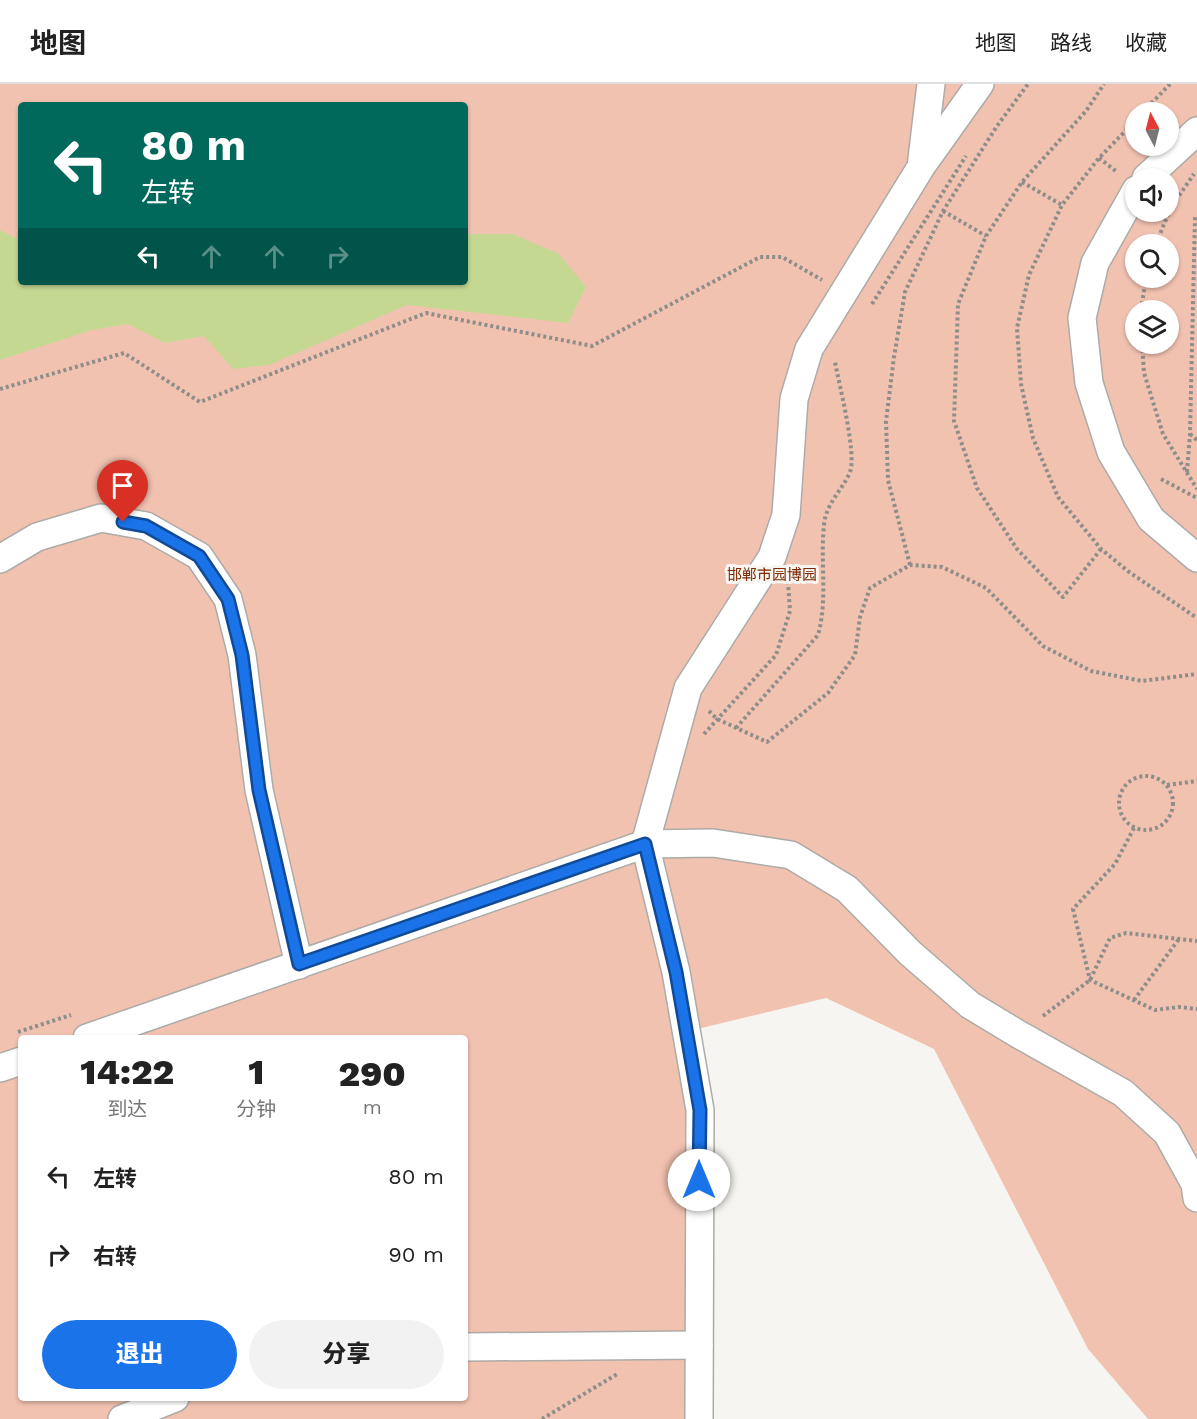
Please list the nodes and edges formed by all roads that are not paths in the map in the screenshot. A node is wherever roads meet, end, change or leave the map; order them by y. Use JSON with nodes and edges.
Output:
{"nodes":[{"id":1,"x":931,"y":84,"type":"edge"},
{"id":2,"x":980,"y":84,"type":"edge"},
{"id":3,"x":1197,"y":131,"type":"edge"},
{"id":4,"x":921,"y":167,"type":"junction"},
{"id":5,"x":1157,"y":168,"type":"edge"},
{"id":6,"x":1125,"y":210,"type":"edge"},
{"id":7,"x":1197,"y":558,"type":"edge"},
{"id":8,"x":0,"y":559,"type":"edge"},
{"id":9,"x":645,"y":844,"type":"junction"},
{"id":10,"x":299,"y":964,"type":"junction"},
{"id":11,"x":96,"y":1035,"type":"edge"},
{"id":12,"x":18,"y":1062,"type":"edge"},
{"id":13,"x":0,"y":1068,"type":"edge"},
{"id":14,"x":1197,"y":1198,"type":"edge"},
{"id":15,"x":699,"y":1345,"type":"junction"},
{"id":16,"x":468,"y":1347,"type":"edge"},
{"id":17,"x":167,"y":1401,"type":"edge"},
{"id":18,"x":122,"y":1419,"type":"edge"},
{"id":19,"x":699,"y":1419,"type":"edge"}],
"edges":[{"from":1,"to":4,"type":"street"},
{"from":2,"to":4,"type":"street"},
{"from":3,"to":5,"type":"street"},
{"from":4,"to":9,"type":"street"},
{"from":6,"to":7,"type":"street"},
{"from":8,"to":10,"type":"street"},
{"from":9,"to":10,"type":"street"},
{"from":9,"to":14,"type":"street"},
{"from":9,"to":15,"type":"street"},
{"from":10,"to":11,"type":"street"},
{"from":12,"to":13,"type":"street"},
{"from":15,"to":16,"type":"street"},
{"from":15,"to":19,"type":"street"},
{"from":17,"to":18,"type":"street"}]}
